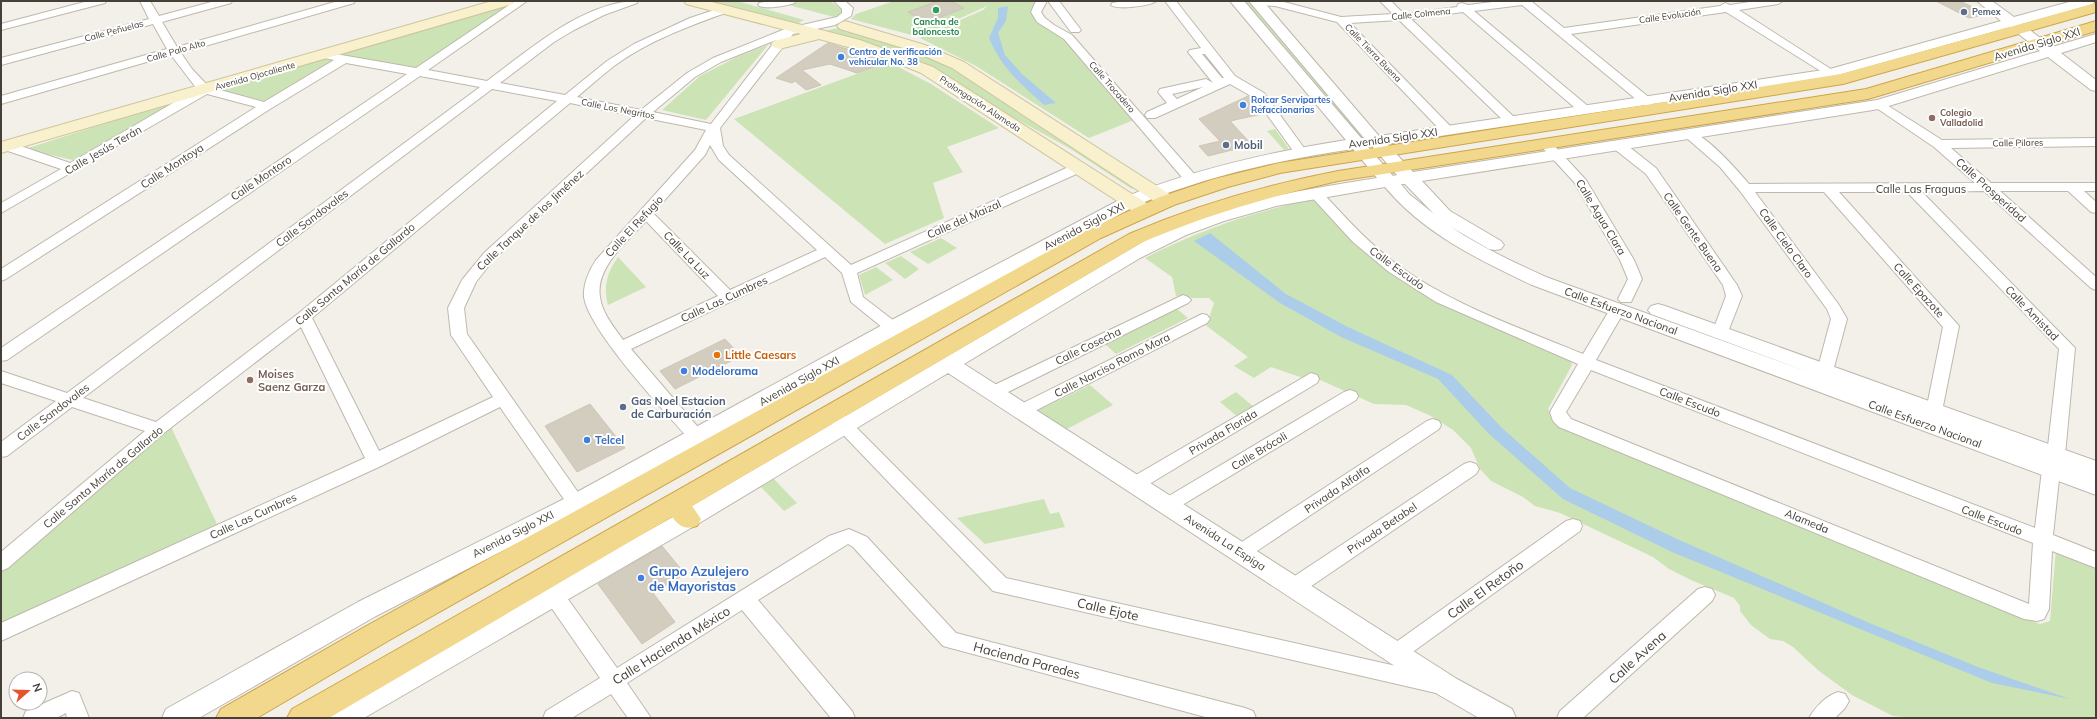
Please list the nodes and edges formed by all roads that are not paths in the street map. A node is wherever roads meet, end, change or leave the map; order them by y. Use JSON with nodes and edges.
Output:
{"nodes":[{"id":1,"x":101,"y":1,"type":"edge"},
{"id":2,"x":145,"y":1,"type":"edge"},
{"id":3,"x":227,"y":1,"type":"edge"},
{"id":4,"x":350,"y":1,"type":"edge"},
{"id":5,"x":482,"y":1,"type":"edge"},
{"id":6,"x":508,"y":1,"type":"edge"},
{"id":7,"x":522,"y":1,"type":"edge"},
{"id":8,"x":633,"y":1,"type":"edge"},
{"id":9,"x":691,"y":1,"type":"edge"},
{"id":10,"x":792,"y":1,"type":"edge"},
{"id":11,"x":839,"y":1,"type":"edge"},
{"id":12,"x":1042,"y":1,"type":"edge"},
{"id":13,"x":1052,"y":1,"type":"edge"},
{"id":14,"x":1152,"y":1,"type":"edge"},
{"id":15,"x":1170,"y":1,"type":"edge"},
{"id":16,"x":1237,"y":1,"type":"edge"},
{"id":17,"x":1385,"y":1,"type":"edge"},
{"id":18,"x":1456,"y":1,"type":"edge"},
{"id":19,"x":1524,"y":1,"type":"edge"},
{"id":20,"x":1714,"y":1,"type":"edge"},
{"id":21,"x":1778,"y":1,"type":"edge"},
{"id":22,"x":1984,"y":1,"type":"edge"},
{"id":23,"x":1999,"y":1,"type":"edge"},
{"id":24,"x":1257,"y":2,"type":"edge"},
{"id":25,"x":2076,"y":2,"type":"edge"},
{"id":26,"x":757,"y":3,"type":"edge"},
{"id":27,"x":1116,"y":5,"type":"dead end"},
{"id":28,"x":2096,"y":7,"type":"edge"},
{"id":29,"x":1728,"y":8,"type":"junction"},
{"id":30,"x":1467,"y":9,"type":"junction"},
{"id":31,"x":724,"y":10,"type":"junction"},
{"id":32,"x":1403,"y":17,"type":"junction"},
{"id":33,"x":156,"y":20,"type":"junction"},
{"id":34,"x":1341,"y":20,"type":"junction"},
{"id":35,"x":835,"y":23,"type":"junction"},
{"id":36,"x":2096,"y":26,"type":"edge"},
{"id":37,"x":1,"y":27,"type":"edge"},
{"id":38,"x":795,"y":30,"type":"junction"},
{"id":39,"x":1075,"y":30,"type":"dead end"},
{"id":40,"x":1562,"y":32,"type":"junction"},
{"id":41,"x":821,"y":34,"type":"junction"},
{"id":42,"x":2037,"y":35,"type":"junction"},
{"id":43,"x":2096,"y":38,"type":"edge"},
{"id":44,"x":779,"y":44,"type":"junction"},
{"id":45,"x":175,"y":51,"type":"junction"},
{"id":46,"x":1917,"y":54,"type":"junction"},
{"id":47,"x":324,"y":55,"type":"junction"},
{"id":48,"x":344,"y":59,"type":"junction"},
{"id":49,"x":1,"y":62,"type":"edge"},
{"id":50,"x":416,"y":72,"type":"junction"},
{"id":51,"x":1831,"y":72,"type":"junction"},
{"id":52,"x":2096,"y":73,"type":"edge"},
{"id":53,"x":1222,"y":81,"type":"junction"},
{"id":54,"x":491,"y":85,"type":"junction"},
{"id":55,"x":202,"y":87,"type":"junction"},
{"id":56,"x":2096,"y":87,"type":"edge"},
{"id":57,"x":566,"y":98,"type":"junction"},
{"id":58,"x":1,"y":100,"type":"edge"},
{"id":59,"x":1647,"y":102,"type":"junction"},
{"id":60,"x":1175,"y":104,"type":"junction"},
{"id":61,"x":1879,"y":104,"type":"junction"},
{"id":62,"x":266,"y":106,"type":"junction"},
{"id":63,"x":1585,"y":110,"type":"junction"},
{"id":64,"x":644,"y":114,"type":"junction"},
{"id":65,"x":1151,"y":115,"type":"dead end"},
{"id":66,"x":1510,"y":120,"type":"junction"},
{"id":67,"x":714,"y":128,"type":"junction"},
{"id":68,"x":1448,"y":130,"type":"junction"},
{"id":69,"x":1688,"y":134,"type":"junction"},
{"id":70,"x":2096,"y":142,"type":"edge"},
{"id":71,"x":1939,"y":144,"type":"junction"},
{"id":72,"x":3,"y":145,"type":"edge"},
{"id":73,"x":1618,"y":145,"type":"junction"},
{"id":74,"x":1550,"y":149,"type":"junction"},
{"id":75,"x":1300,"y":152,"type":"junction"},
{"id":76,"x":1382,"y":161,"type":"junction"},
{"id":77,"x":71,"y":168,"type":"junction"},
{"id":78,"x":1078,"y":168,"type":"junction"},
{"id":79,"x":1191,"y":179,"type":"junction"},
{"id":80,"x":2071,"y":187,"type":"junction"},
{"id":81,"x":2096,"y":187,"type":"edge"},
{"id":82,"x":1745,"y":188,"type":"junction"},
{"id":83,"x":1990,"y":188,"type":"junction"},
{"id":84,"x":1829,"y":189,"type":"junction"},
{"id":85,"x":1912,"y":189,"type":"junction"},
{"id":86,"x":1315,"y":193,"type":"junction"},
{"id":87,"x":1278,"y":200,"type":"junction"},
{"id":88,"x":1149,"y":201,"type":"junction"},
{"id":89,"x":1224,"y":204,"type":"junction"},
{"id":90,"x":1,"y":209,"type":"edge"},
{"id":91,"x":2096,"y":209,"type":"edge"},
{"id":92,"x":646,"y":213,"type":"junction"},
{"id":93,"x":1136,"y":238,"type":"junction"},
{"id":94,"x":827,"y":251,"type":"junction"},
{"id":95,"x":1108,"y":269,"type":"junction"},
{"id":96,"x":849,"y":271,"type":"junction"},
{"id":97,"x":1,"y":276,"type":"edge"},
{"id":98,"x":2096,"y":285,"type":"edge"},
{"id":99,"x":728,"y":297,"type":"junction"},
{"id":100,"x":1183,"y":300,"type":"dead end"},
{"id":101,"x":1622,"y":304,"type":"junction"},
{"id":102,"x":304,"y":317,"type":"junction"},
{"id":103,"x":1202,"y":319,"type":"dead end"},
{"id":104,"x":893,"y":328,"type":"junction"},
{"id":105,"x":1720,"y":333,"type":"junction"},
{"id":106,"x":621,"y":347,"type":"junction"},
{"id":107,"x":1,"y":356,"type":"edge"},
{"id":108,"x":1587,"y":362,"type":"junction"},
{"id":109,"x":949,"y":364,"type":"junction"},
{"id":110,"x":1824,"y":371,"type":"junction"},
{"id":111,"x":1,"y":377,"type":"edge"},
{"id":112,"x":1311,"y":379,"type":"dead end"},
{"id":113,"x":992,"y":393,"type":"junction"},
{"id":114,"x":1350,"y":396,"type":"dead end"},
{"id":115,"x":69,"y":399,"type":"junction"},
{"id":116,"x":504,"y":399,"type":"junction"},
{"id":117,"x":762,"y":411,"type":"junction"},
{"id":118,"x":1021,"y":411,"type":"junction"},
{"id":119,"x":1934,"y":411,"type":"junction"},
{"id":120,"x":838,"y":420,"type":"junction"},
{"id":121,"x":1433,"y":425,"type":"dead end"},
{"id":122,"x":158,"y":430,"type":"junction"},
{"id":123,"x":696,"y":437,"type":"junction"},
{"id":124,"x":1,"y":451,"type":"edge"},
{"id":125,"x":375,"y":461,"type":"junction"},
{"id":126,"x":2053,"y":462,"type":"junction"},
{"id":127,"x":1470,"y":469,"type":"dead end"},
{"id":128,"x":2096,"y":470,"type":"edge"},
{"id":129,"x":1135,"y":484,"type":"junction"},
{"id":130,"x":2096,"y":486,"type":"edge"},
{"id":131,"x":576,"y":502,"type":"junction"},
{"id":132,"x":1168,"y":505,"type":"junction"},
{"id":133,"x":682,"y":512,"type":"junction"},
{"id":134,"x":1573,"y":526,"type":"dead end"},
{"id":135,"x":849,"y":536,"type":"joint"},
{"id":136,"x":2043,"y":539,"type":"junction"},
{"id":137,"x":1241,"y":552,"type":"junction"},
{"id":138,"x":2096,"y":560,"type":"edge"},
{"id":139,"x":1,"y":563,"type":"edge"},
{"id":140,"x":1294,"y":587,"type":"junction"},
{"id":141,"x":553,"y":594,"type":"junction"},
{"id":142,"x":1706,"y":595,"type":"dead end"},
{"id":143,"x":745,"y":599,"type":"junction"},
{"id":144,"x":1,"y":632,"type":"edge"},
{"id":145,"x":1396,"y":653,"type":"junction"},
{"id":146,"x":614,"y":681,"type":"junction"},
{"id":147,"x":1448,"y":687,"type":"junction"},
{"id":148,"x":1838,"y":702,"type":"dead end"},
{"id":149,"x":34,"y":718,"type":"edge"},
{"id":150,"x":78,"y":718,"type":"edge"},
{"id":151,"x":175,"y":718,"type":"edge"},
{"id":152,"x":231,"y":718,"type":"edge"},
{"id":153,"x":302,"y":718,"type":"edge"},
{"id":154,"x":340,"y":718,"type":"edge"},
{"id":155,"x":554,"y":718,"type":"edge"},
{"id":156,"x":640,"y":718,"type":"edge"},
{"id":157,"x":844,"y":718,"type":"edge"},
{"id":158,"x":1245,"y":718,"type":"edge"},
{"id":159,"x":1503,"y":718,"type":"edge"},
{"id":160,"x":1568,"y":718,"type":"edge"},
{"id":161,"x":1820,"y":718,"type":"edge"}],
"edges":[{"from":1,"to":37,"type":"street"},
{"from":2,"to":33,"type":"street"},
{"from":3,"to":33,"type":"street","name":"Calle Peñuelas"},
{"from":4,"to":45,"type":"street","name":"Calle Palo Alto"},
{"from":5,"to":55,"type":"main road","name":"Avenida Ojocaliente"},
{"from":6,"to":47,"type":"main road","name":"Avenida Ojocaliente"},
{"from":7,"to":50,"type":"street","name":"Calle Montoro"},
{"from":8,"to":54,"type":"street","name":"Calle Sandovales"},
{"from":9,"to":31,"type":"main road","name":"Prolongación Alameda"},
{"from":10,"to":26,"type":"street","name":"Prolongación Alameda"},
{"from":11,"to":35,"type":"street"},
{"from":12,"to":79,"type":"street","name":"Calle Trocadero"},
{"from":13,"to":39,"type":"street"},
{"from":14,"to":27,"type":"street"},
{"from":15,"to":53,"type":"street"},
{"from":16,"to":76,"type":"street","name":"Calle Esfuerzo Nacional"},
{"from":17,"to":32,"type":"street"},
{"from":18,"to":30,"type":"street"},
{"from":19,"to":30,"type":"street","name":"Calle Colmena"},
{"from":19,"to":40,"type":"street"},
{"from":20,"to":29,"type":"street"},
{"from":21,"to":29,"type":"street","name":"Calle Evolución"},
{"from":22,"to":42,"type":"street"},
{"from":23,"to":42,"type":"street"},
{"from":24,"to":34,"type":"street","name":"Calle Tierra Buena"},
{"from":24,"to":76,"type":"street","name":"Calle Esfuerzo Nacional"},
{"from":25,"to":42,"type":"street","name":"Avenida Siglo XXI"},
{"from":26,"to":35,"type":"main road","name":"Prolongación Alameda"},
{"from":28,"to":42,"type":"highway","name":"Avenida Siglo XXI"},
{"from":29,"to":40,"type":"street","name":"Calle Evolución"},
{"from":29,"to":51,"type":"street"},
{"from":30,"to":32,"type":"street","name":"Calle Colmena"},
{"from":30,"to":63,"type":"street"},
{"from":31,"to":38,"type":"main road","name":"Prolongación Alameda"},
{"from":31,"to":57,"type":"street","name":"Calle Santa María de Gallardo"},
{"from":32,"to":34,"type":"street","name":"Calle Colmena"},
{"from":32,"to":66,"type":"street"},
{"from":33,"to":45,"type":"street"},
{"from":33,"to":49,"type":"street","name":"Calle Peñuelas"},
{"from":34,"to":68,"type":"street","name":"Calle Tierra Buena"},
{"from":35,"to":38,"type":"street","name":"Prolongación Alameda"},
{"from":35,"to":88,"type":"main road","name":"Prolongación Alameda"},
{"from":36,"to":42,"type":"highway","name":"Avenida Siglo XXI"},
{"from":38,"to":41,"type":"main road","name":"Prolongación Alameda"},
{"from":38,"to":44,"type":"street","name":"Calle El Refugio"},
{"from":38,"to":64,"type":"street","name":"Calle Tanque de los Jiménez"},
{"from":40,"to":59,"type":"street"},
{"from":41,"to":44,"type":"main road"},
{"from":41,"to":78,"type":"main road","name":"Prolongación Alameda"},
{"from":42,"to":43,"type":"street","name":"Avenida Siglo XXI"},
{"from":42,"to":46,"type":"street","name":"Avenida Siglo XXI"},
{"from":42,"to":52,"type":"street"},
{"from":42,"to":56,"type":"street"},
{"from":42,"to":61,"type":"street","name":"Avenida Siglo XXI"},
{"from":42,"to":74,"type":"highway","name":"Avenida Siglo XXI"},
{"from":44,"to":67,"type":"street","name":"Calle El Refugio"},
{"from":45,"to":55,"type":"street"},
{"from":45,"to":58,"type":"street","name":"Calle Palo Alto"},
{"from":46,"to":51,"type":"street","name":"Avenida Siglo XXI"},
{"from":46,"to":76,"type":"highway","name":"Avenida Siglo XXI"},
{"from":47,"to":48,"type":"street","name":"Calle Los Negritos"},
{"from":47,"to":55,"type":"main road","name":"Avenida Ojocaliente"},
{"from":48,"to":50,"type":"street","name":"Calle Los Negritos"},
{"from":48,"to":62,"type":"street","name":"Calle Montoya"},
{"from":50,"to":54,"type":"street","name":"Calle Los Negritos"},
{"from":50,"to":107,"type":"street","name":"Calle Montoro"},
{"from":51,"to":59,"type":"street","name":"Avenida Siglo XXI"},
{"from":53,"to":60,"type":"street"},
{"from":53,"to":60,"type":"street"},
{"from":53,"to":75,"type":"street"},
{"from":54,"to":57,"type":"street","name":"Calle Los Negritos"},
{"from":54,"to":115,"type":"street","name":"Calle Sandovales"},
{"from":55,"to":62,"type":"street"},
{"from":55,"to":72,"type":"main road","name":"Avenida Ojocaliente"},
{"from":55,"to":77,"type":"street","name":"Calle Jesús Terán"},
{"from":57,"to":64,"type":"street","name":"Calle Los Negritos"},
{"from":57,"to":102,"type":"street","name":"Calle Santa María de Gallardo"},
{"from":59,"to":63,"type":"street","name":"Avenida Siglo XXI"},
{"from":60,"to":65,"type":"street"},
{"from":61,"to":69,"type":"street","name":"Avenida Siglo XXI"},
{"from":61,"to":71,"type":"street","name":"Calle Prosperidad"},
{"from":62,"to":97,"type":"street","name":"Calle Montoya"},
{"from":63,"to":66,"type":"street","name":"Avenida Siglo XXI"},
{"from":64,"to":67,"type":"street","name":"Calle Los Negritos"},
{"from":64,"to":116,"type":"street","name":"Calle Tanque de los Jiménez"},
{"from":66,"to":68,"type":"street","name":"Avenida Siglo XXI"},
{"from":67,"to":92,"type":"street","name":"Calle El Refugio"},
{"from":67,"to":94,"type":"street"},
{"from":68,"to":76,"type":"street","name":"Avenida Siglo XXI"},
{"from":69,"to":73,"type":"street","name":"Avenida Siglo XXI"},
{"from":69,"to":82,"type":"street","name":"Calle Cielo Claro"},
{"from":70,"to":71,"type":"street","name":"Calle Pilares"},
{"from":71,"to":83,"type":"street","name":"Calle Prosperidad"},
{"from":72,"to":77,"type":"street"},
{"from":73,"to":74,"type":"street","name":"Avenida Siglo XXI"},
{"from":73,"to":105,"type":"street","name":"Calle Gente Buena"},
{"from":74,"to":76,"type":"highway","name":"Avenida Siglo XXI"},
{"from":74,"to":101,"type":"street","name":"Calle Agua Clara"},
{"from":75,"to":76,"type":"street","name":"Avenida Siglo XXI"},
{"from":75,"to":79,"type":"street","name":"Avenida Siglo XXI"},
{"from":76,"to":86,"type":"street","name":"Avenida Siglo XXI"},
{"from":76,"to":88,"type":"highway","name":"Avenida Siglo XXI"},
{"from":76,"to":89,"type":"highway","name":"Avenida Siglo XXI"},
{"from":76,"to":101,"type":"street","name":"Calle Esfuerzo Nacional"},
{"from":77,"to":90,"type":"street","name":"Calle Jesús Terán"},
{"from":78,"to":88,"type":"main road","name":"Prolongación Alameda"},
{"from":78,"to":96,"type":"street","name":"Calle del Maizal"},
{"from":79,"to":88,"type":"street","name":"Avenida Siglo XXI"},
{"from":80,"to":81,"type":"street","name":"Calle Las Fraguas"},
{"from":80,"to":83,"type":"street","name":"Calle Las Fraguas"},
{"from":80,"to":91,"type":"street"},
{"from":82,"to":84,"type":"street","name":"Calle Las Fraguas"},
{"from":82,"to":110,"type":"street","name":"Calle Cielo Claro"},
{"from":83,"to":85,"type":"street","name":"Calle Las Fraguas"},
{"from":83,"to":98,"type":"street","name":"Calle Prosperidad"},
{"from":84,"to":85,"type":"street","name":"Calle Las Fraguas"},
{"from":84,"to":119,"type":"street","name":"Calle Epazote"},
{"from":85,"to":126,"type":"street","name":"Calle Amistad"},
{"from":86,"to":87,"type":"street","name":"Avenida Siglo XXI"},
{"from":86,"to":108,"type":"street","name":"Calle Escudo"},
{"from":87,"to":89,"type":"highway"},
{"from":87,"to":95,"type":"street","name":"Avenida Siglo XXI"},
{"from":88,"to":104,"type":"street","name":"Avenida Siglo XXI"},
{"from":88,"to":117,"type":"highway","name":"Avenida Siglo XXI"},
{"from":89,"to":93,"type":"highway","name":"Avenida Siglo XXI"},
{"from":92,"to":99,"type":"street","name":"Calle La Luz"},
{"from":92,"to":106,"type":"street","name":"Calle El Refugio"},
{"from":93,"to":95,"type":"highway"},
{"from":93,"to":120,"type":"highway","name":"Avenida Siglo XXI"},
{"from":94,"to":96,"type":"street"},
{"from":94,"to":99,"type":"street","name":"Calle Las Cumbres"},
{"from":95,"to":109,"type":"street","name":"Avenida Siglo XXI"},
{"from":96,"to":104,"type":"street"},
{"from":99,"to":106,"type":"street","name":"Calle Las Cumbres"},
{"from":100,"to":113,"type":"street","name":"Calle Cosecha"},
{"from":101,"to":105,"type":"street","name":"Calle Esfuerzo Nacional"},
{"from":101,"to":108,"type":"street","name":"Alameda"},
{"from":101,"to":126,"type":"street","name":"Calle Esfuerzo Nacional"},
{"from":102,"to":122,"type":"street","name":"Calle Santa María de Gallardo"},
{"from":102,"to":125,"type":"street"},
{"from":103,"to":118,"type":"street","name":"Calle Narciso Romo Mora"},
{"from":104,"to":117,"type":"street","name":"Avenida Siglo XXI"},
{"from":105,"to":110,"type":"street","name":"Calle Esfuerzo Nacional"},
{"from":106,"to":123,"type":"street","name":"Calle El Refugio"},
{"from":108,"to":136,"type":"street","name":"Calle Escudo"},
{"from":108,"to":136,"type":"street","name":"Alameda"},
{"from":109,"to":113,"type":"street","name":"Avenida La Espiga"},
{"from":109,"to":120,"type":"street","name":"Avenida Siglo XXI"},
{"from":110,"to":119,"type":"street","name":"Calle Esfuerzo Nacional"},
{"from":111,"to":115,"type":"street"},
{"from":112,"to":129,"type":"street","name":"Privada Florida"},
{"from":113,"to":118,"type":"street","name":"Avenida La Espiga"},
{"from":114,"to":132,"type":"street","name":"Calle Brócoli"},
{"from":115,"to":122,"type":"street"},
{"from":115,"to":124,"type":"street","name":"Calle Sandovales"},
{"from":116,"to":125,"type":"street","name":"Calle Las Cumbres"},
{"from":116,"to":131,"type":"street","name":"Calle Tanque de los Jiménez"},
{"from":117,"to":123,"type":"street","name":"Avenida Siglo XXI"},
{"from":117,"to":152,"type":"highway","name":"Avenida Siglo XXI"},
{"from":118,"to":129,"type":"street","name":"Avenida La Espiga"},
{"from":119,"to":126,"type":"street","name":"Calle Esfuerzo Nacional"},
{"from":120,"to":133,"type":"street","name":"Avenida Siglo XXI"},
{"from":120,"to":147,"type":"street","name":"Calle Ejote"},
{"from":121,"to":137,"type":"street","name":"Privada Alfalfa"},
{"from":122,"to":139,"type":"street","name":"Calle Santa María de Gallardo"},
{"from":123,"to":131,"type":"street","name":"Avenida Siglo XXI"},
{"from":125,"to":144,"type":"street","name":"Calle Las Cumbres"},
{"from":126,"to":128,"type":"street","name":"Calle Esfuerzo Nacional"},
{"from":126,"to":130,"type":"street","name":"Calle Esfuerzo Nacional"},
{"from":126,"to":136,"type":"street","name":"Alameda"},
{"from":127,"to":140,"type":"street","name":"Privada Betabel"},
{"from":129,"to":132,"type":"street","name":"Avenida La Espiga"},
{"from":131,"to":151,"type":"street","name":"Avenida Siglo XXI"},
{"from":132,"to":137,"type":"street","name":"Avenida La Espiga"},
{"from":133,"to":141,"type":"street","name":"Avenida Siglo XXI"},
{"from":133,"to":153,"type":"highway","name":"Avenida Siglo XXI"},
{"from":134,"to":145,"type":"street","name":"Calle El Retoño"},
{"from":135,"to":143,"type":"street","name":"Calle Hacienda México"},
{"from":135,"to":158,"type":"street","name":"Hacienda Paredes"},
{"from":136,"to":138,"type":"street","name":"Calle Escudo"},
{"from":137,"to":140,"type":"street","name":"Avenida La Espiga"},
{"from":140,"to":145,"type":"street","name":"Avenida La Espiga"},
{"from":141,"to":146,"type":"street"},
{"from":141,"to":154,"type":"street","name":"Avenida Siglo XXI"},
{"from":142,"to":160,"type":"street","name":"Calle Avena"},
{"from":143,"to":146,"type":"street","name":"Calle Hacienda México"},
{"from":143,"to":157,"type":"street"},
{"from":145,"to":147,"type":"street","name":"Avenida La Espiga"},
{"from":146,"to":155,"type":"street","name":"Calle Hacienda México"},
{"from":146,"to":156,"type":"street"},
{"from":147,"to":159,"type":"street","name":"Avenida La Espiga"},
{"from":148,"to":161,"type":"street"},
{"from":149,"to":150,"type":"street"}]}
